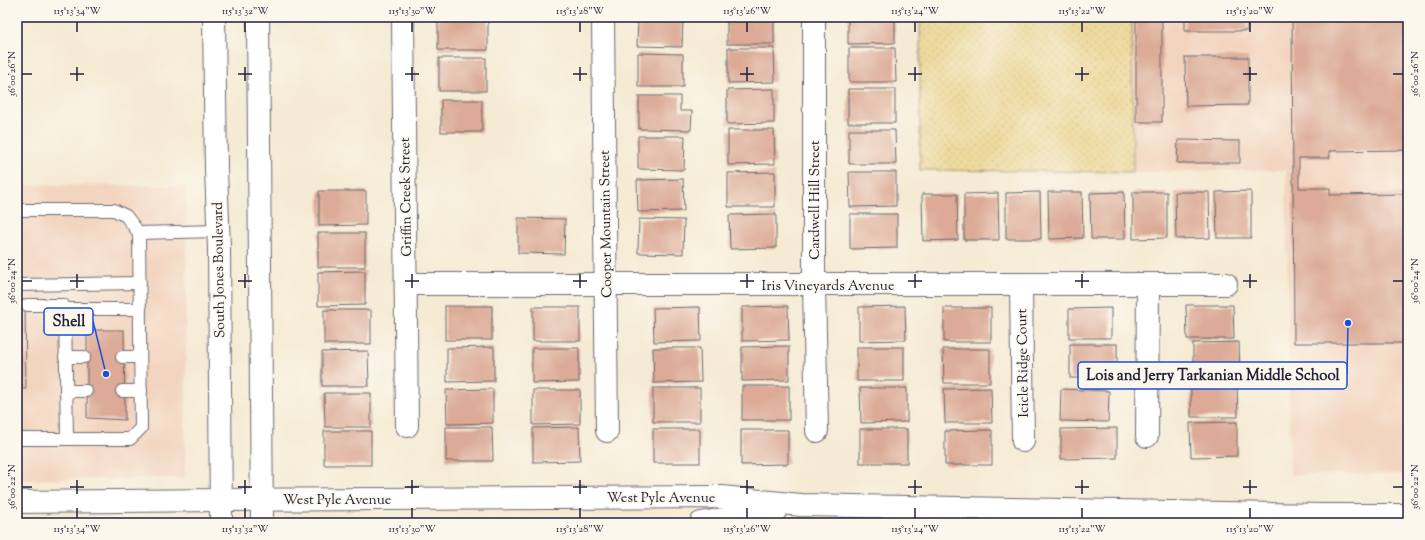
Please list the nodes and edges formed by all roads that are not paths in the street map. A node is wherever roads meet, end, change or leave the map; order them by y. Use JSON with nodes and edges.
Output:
{"nodes":[{"id":1,"x":214,"y":17,"type":"edge"},
{"id":2,"x":258,"y":17,"type":"edge"},
{"id":3,"x":403,"y":17,"type":"edge"},
{"id":4,"x":603,"y":17,"type":"edge"},
{"id":5,"x":814,"y":17,"type":"edge"},
{"id":6,"x":17,"y":210,"type":"edge"},
{"id":7,"x":218,"y":231,"type":"junction"},
{"id":8,"x":140,"y":233,"type":"junction"},
{"id":9,"x":140,"y":283,"type":"junction"},
{"id":10,"x":406,"y":284,"type":"junction"},
{"id":11,"x":1021,"y":284,"type":"junction"},
{"id":12,"x":1148,"y":284,"type":"junction"},
{"id":13,"x":1226,"y":284,"type":"dead end"},
{"id":14,"x":17,"y":285,"type":"edge"},
{"id":15,"x":606,"y":285,"type":"junction"},
{"id":16,"x":814,"y":285,"type":"junction"},
{"id":17,"x":27,"y":305,"type":"dead end"},
{"id":18,"x":65,"y":309,"type":"junction"},
{"id":19,"x":140,"y":309,"type":"junction"},
{"id":20,"x":65,"y":357,"type":"junction"},
{"id":21,"x":84,"y":357,"type":"dead end"},
{"id":22,"x":122,"y":357,"type":"dead end"},
{"id":23,"x":140,"y":357,"type":"junction"},
{"id":24,"x":66,"y":391,"type":"junction"},
{"id":25,"x":122,"y":391,"type":"dead end"},
{"id":26,"x":141,"y":391,"type":"junction"},
{"id":27,"x":86,"y":392,"type":"dead end"},
{"id":28,"x":407,"y":426,"type":"dead end"},
{"id":29,"x":607,"y":431,"type":"dead end"},
{"id":30,"x":817,"y":431,"type":"dead end"},
{"id":31,"x":1147,"y":436,"type":"dead end"},
{"id":32,"x":17,"y":439,"type":"edge"},
{"id":33,"x":66,"y":439,"type":"junction"},
{"id":34,"x":1023,"y":441,"type":"dead end"},
{"id":35,"x":221,"y":500,"type":"junction"},
{"id":36,"x":261,"y":500,"type":"junction"},
{"id":37,"x":17,"y":502,"type":"edge"},
{"id":38,"x":801,"y":505,"type":"junction"},
{"id":39,"x":1408,"y":515,"type":"edge"},
{"id":40,"x":1380,"y":519,"type":"edge"},
{"id":41,"x":221,"y":523,"type":"edge"},
{"id":42,"x":262,"y":523,"type":"edge"},
{"id":43,"x":701,"y":523,"type":"edge"}],
"edges":[{"from":1,"to":7,"type":"street","name":"South Jones Boulevard"},
{"from":2,"to":36,"type":"street"},
{"from":3,"to":10,"type":"street","name":"Griffin Creek Street"},
{"from":4,"to":15,"type":"street","name":"Cooper Mountain Street"},
{"from":5,"to":16,"type":"street","name":"Cardwell Hill Street"},
{"from":6,"to":8,"type":"lane"},
{"from":7,"to":8,"type":"lane"},
{"from":7,"to":35,"type":"street","name":"South Jones Boulevard"},
{"from":8,"to":9,"type":"lane"},
{"from":9,"to":14,"type":"lane"},
{"from":9,"to":19,"type":"lane"},
{"from":10,"to":15,"type":"street","name":"Iris Vineyards Avenue"},
{"from":10,"to":28,"type":"street","name":"Griffin Creek Street"},
{"from":11,"to":12,"type":"street","name":"Iris Vineyards Avenue"},
{"from":11,"to":16,"type":"street","name":"Iris Vineyards Avenue"},
{"from":11,"to":34,"type":"street","name":"Icicle Ridge Court"},
{"from":12,"to":13,"type":"street","name":"Iris Vineyards Avenue"},
{"from":12,"to":31,"type":"street"},
{"from":15,"to":16,"type":"street","name":"Iris Vineyards Avenue"},
{"from":15,"to":29,"type":"street","name":"Cooper Mountain Street"},
{"from":16,"to":30,"type":"street","name":"Cardwell Hill Street"},
{"from":17,"to":18,"type":"lane"},
{"from":18,"to":19,"type":"lane"},
{"from":18,"to":20,"type":"lane"},
{"from":19,"to":23,"type":"lane"},
{"from":20,"to":21,"type":"lane"},
{"from":20,"to":24,"type":"lane"},
{"from":22,"to":23,"type":"lane"},
{"from":23,"to":26,"type":"lane"},
{"from":24,"to":27,"type":"lane"},
{"from":24,"to":33,"type":"lane"},
{"from":25,"to":26,"type":"lane"},
{"from":26,"to":33,"type":"lane"},
{"from":32,"to":33,"type":"lane"},
{"from":35,"to":36,"type":"street","name":"West Pyle Avenue"},
{"from":35,"to":37,"type":"street","name":"West Pyle Avenue"},
{"from":35,"to":41,"type":"street","name":"South Jones Boulevard"},
{"from":36,"to":38,"type":"street","name":"West Pyle Avenue"},
{"from":36,"to":42,"type":"street"},
{"from":38,"to":40,"type":"street","name":"West Pyle Avenue"},
{"from":38,"to":43,"type":"street","name":"West Pyle Avenue"},
{"from":39,"to":40,"type":"street","name":"West Pyle Avenue"}]}
